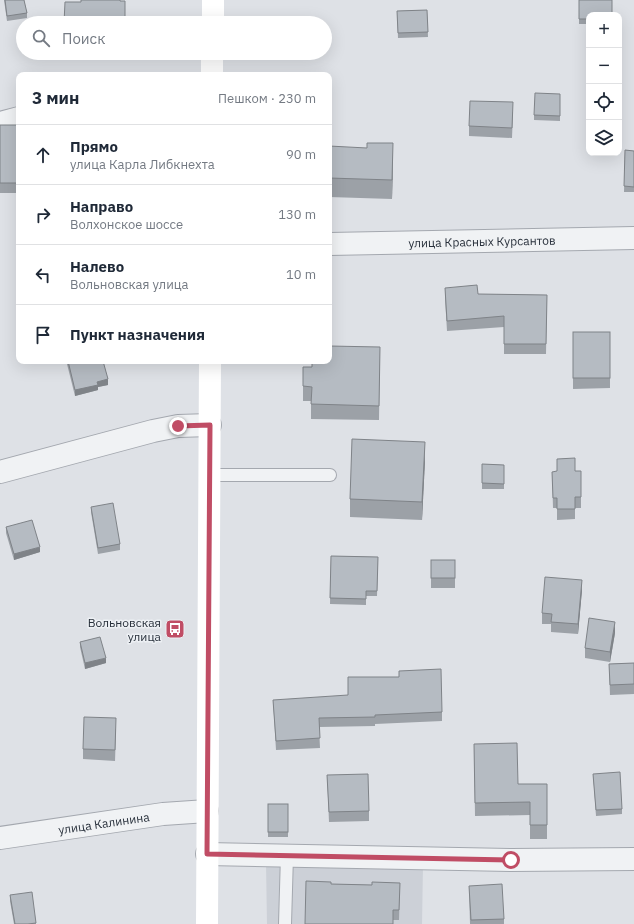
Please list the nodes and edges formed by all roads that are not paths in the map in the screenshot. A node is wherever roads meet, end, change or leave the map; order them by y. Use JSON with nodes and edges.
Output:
{"nodes":[{"id":1,"x":213,"y":0,"type":"edge"},
{"id":2,"x":213,"y":16,"type":"edge"},
{"id":3,"x":212,"y":60,"type":"edge"},
{"id":4,"x":212,"y":72,"type":"edge"},
{"id":5,"x":16,"y":119,"type":"edge"},
{"id":6,"x":0,"y":123,"type":"edge"},
{"id":7,"x":634,"y":238,"type":"edge"},
{"id":8,"x":332,"y":244,"type":"edge"},
{"id":9,"x":210,"y":364,"type":"edge"},
{"id":10,"x":210,"y":425,"type":"junction"},
{"id":11,"x":0,"y":472,"type":"edge"},
{"id":12,"x":210,"y":475,"type":"junction"},
{"id":13,"x":330,"y":475,"type":"dead end"},
{"id":14,"x":207,"y":811,"type":"junction"},
{"id":15,"x":0,"y":838,"type":"edge"},
{"id":16,"x":207,"y":854,"type":"junction"},
{"id":17,"x":287,"y":855,"type":"junction"},
{"id":18,"x":634,"y":859,"type":"edge"},
{"id":19,"x":207,"y":924,"type":"edge"},
{"id":20,"x":285,"y":924,"type":"edge"}],
"edges":[{"from":1,"to":2,"type":"main road"},
{"from":3,"to":4,"type":"main road"},
{"from":5,"to":6,"type":"street"},
{"from":7,"to":8,"type":"street","name":"улица Красных Курсантов"},
{"from":9,"to":10,"type":"main road"},
{"from":10,"to":11,"type":"street"},
{"from":10,"to":12,"type":"main road"},
{"from":12,"to":13,"type":"lane"},
{"from":12,"to":14,"type":"main road"},
{"from":14,"to":15,"type":"street","name":"улица Калинина"},
{"from":14,"to":16,"type":"main road"},
{"from":16,"to":17,"type":"street"},
{"from":16,"to":19,"type":"main road"},
{"from":17,"to":18,"type":"street"},
{"from":17,"to":20,"type":"lane"}]}
